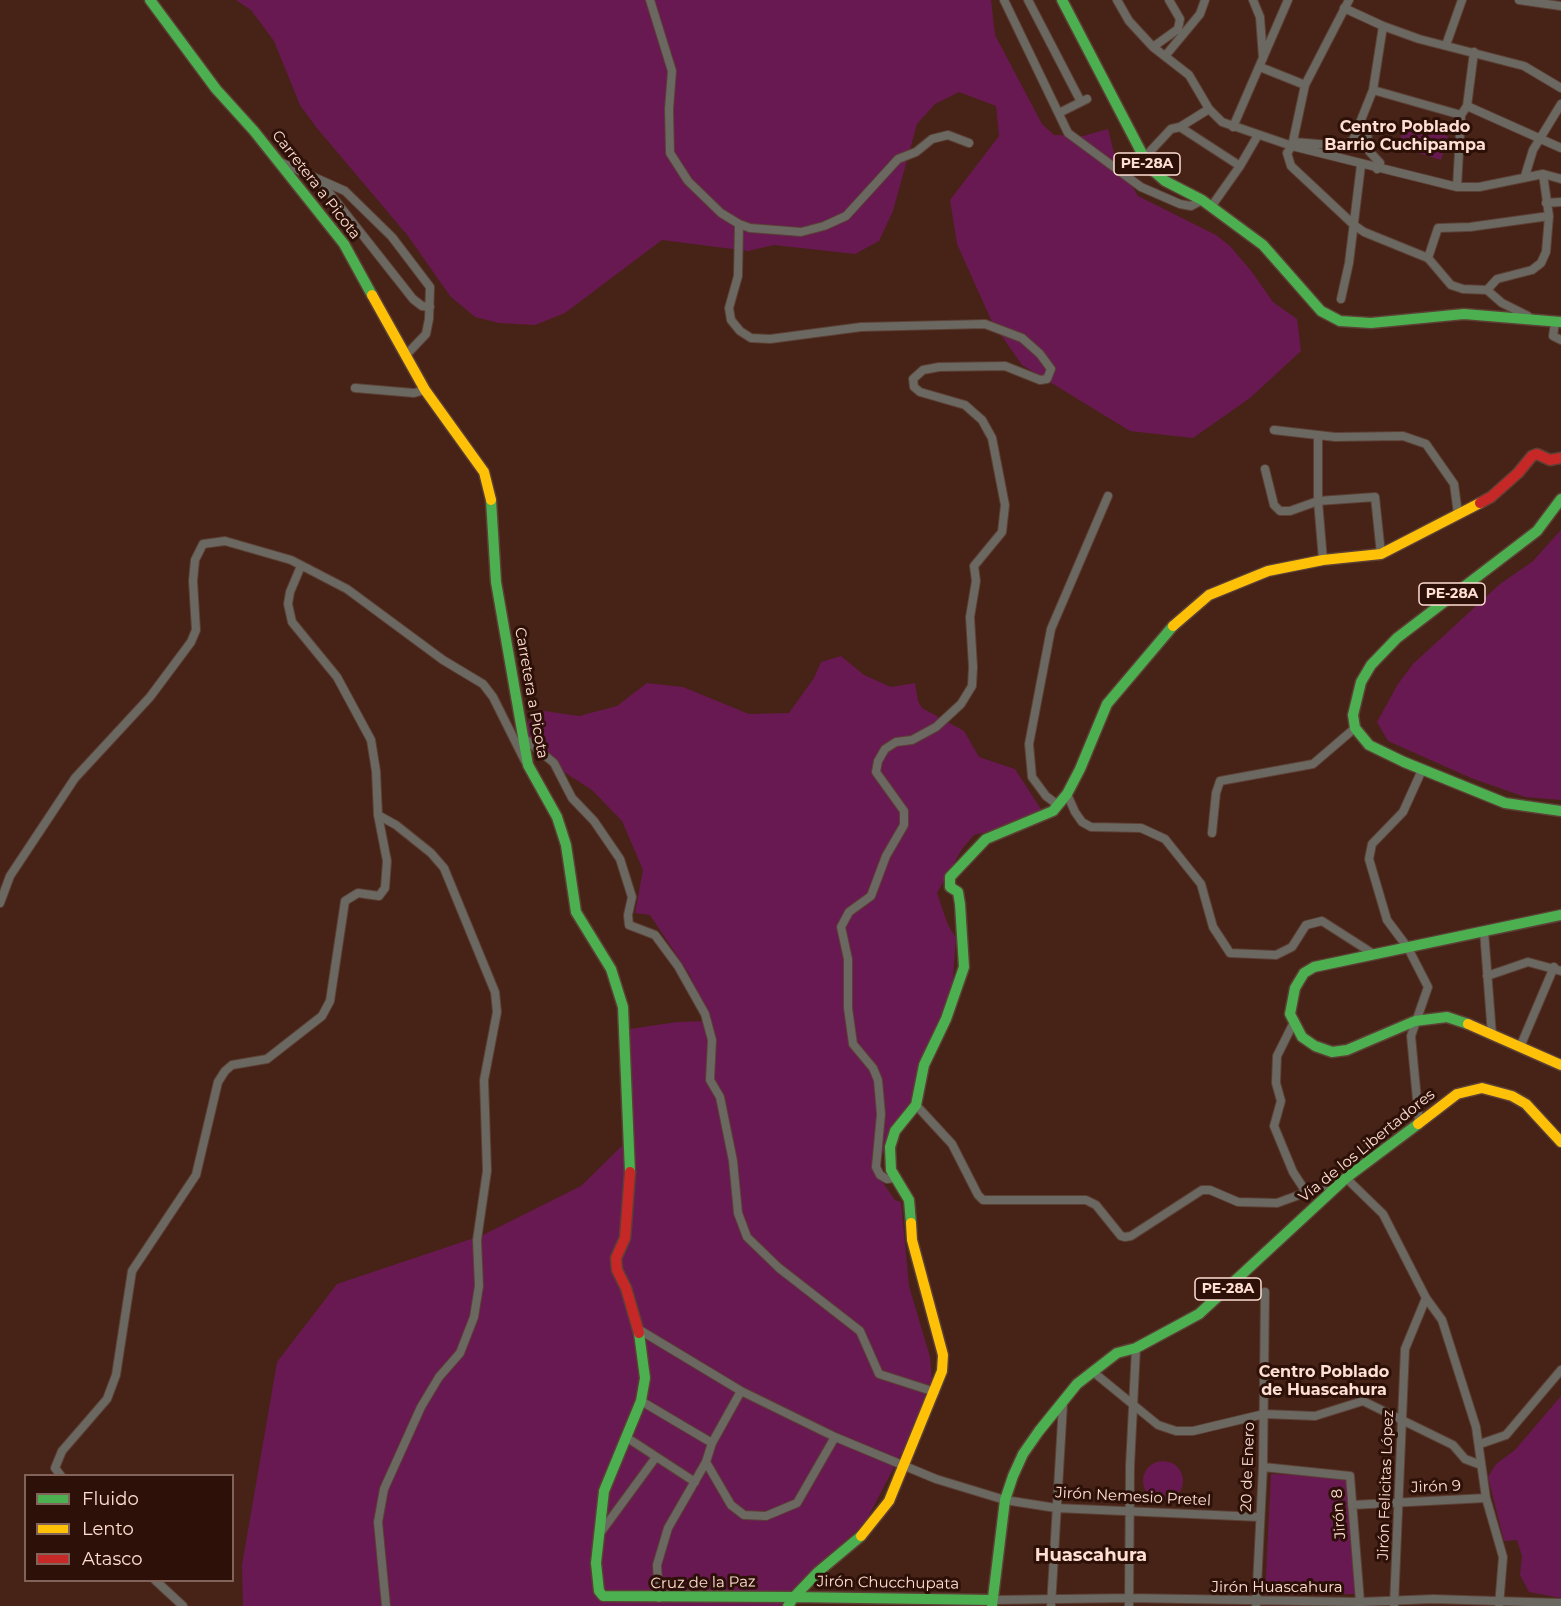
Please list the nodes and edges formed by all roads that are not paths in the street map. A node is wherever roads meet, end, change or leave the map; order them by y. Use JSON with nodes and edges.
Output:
{"nodes":[{"id":1,"x":150,"y":0,"type":"edge"},
{"id":2,"x":650,"y":0,"type":"edge"},
{"id":3,"x":1004,"y":0,"type":"edge"},
{"id":4,"x":1028,"y":0,"type":"edge"},
{"id":5,"x":1062,"y":0,"type":"edge"},
{"id":6,"x":1117,"y":0,"type":"edge"},
{"id":7,"x":1169,"y":0,"type":"edge"},
{"id":8,"x":1204,"y":0,"type":"edge"},
{"id":9,"x":1253,"y":0,"type":"edge"},
{"id":10,"x":1288,"y":0,"type":"edge"},
{"id":11,"x":1349,"y":0,"type":"edge"},
{"id":12,"x":1462,"y":0,"type":"edge"},
{"id":13,"x":1519,"y":0,"type":"edge"},
{"id":14,"x":1550,"y":3,"type":"edge"},
{"id":15,"x":1561,"y":6,"type":"edge"},
{"id":16,"x":1344,"y":8,"type":"junction"},
{"id":17,"x":1383,"y":26,"type":"junction"},
{"id":18,"x":1446,"y":45,"type":"junction"},
{"id":19,"x":1153,"y":47,"type":"junction"},
{"id":20,"x":1474,"y":52,"type":"junction"},
{"id":21,"x":1166,"y":55,"type":"junction"},
{"id":22,"x":1262,"y":63,"type":"junction"},
{"id":23,"x":1305,"y":85,"type":"junction"},
{"id":24,"x":1561,"y":88,"type":"edge"},
{"id":25,"x":1373,"y":90,"type":"junction"},
{"id":26,"x":1561,"y":104,"type":"edge"},
{"id":27,"x":1467,"y":106,"type":"junction"},
{"id":28,"x":1209,"y":109,"type":"junction"},
{"id":29,"x":1059,"y":113,"type":"junction"},
{"id":30,"x":1461,"y":115,"type":"junction"},
{"id":31,"x":1180,"y":127,"type":"junction"},
{"id":32,"x":1233,"y":127,"type":"junction"},
{"id":33,"x":1258,"y":135,"type":"junction"},
{"id":34,"x":1540,"y":139,"type":"junction"},
{"id":35,"x":1353,"y":140,"type":"junction"},
{"id":36,"x":969,"y":143,"type":"dead end"},
{"id":37,"x":1293,"y":144,"type":"junction"},
{"id":38,"x":1561,"y":148,"type":"edge"},
{"id":39,"x":1143,"y":159,"type":"junction"},
{"id":40,"x":278,"y":161,"type":"junction"},
{"id":41,"x":1361,"y":165,"type":"junction"},
{"id":42,"x":1240,"y":166,"type":"junction"},
{"id":43,"x":1377,"y":169,"type":"junction"},
{"id":44,"x":1543,"y":174,"type":"junction"},
{"id":45,"x":1525,"y":176,"type":"junction"},
{"id":46,"x":1561,"y":179,"type":"edge"},
{"id":47,"x":319,"y":180,"type":"junction"},
{"id":48,"x":1457,"y":187,"type":"junction"},
{"id":49,"x":1561,"y":202,"type":"edge"},
{"id":50,"x":1207,"y":203,"type":"junction"},
{"id":51,"x":1546,"y":203,"type":"junction"},
{"id":52,"x":1549,"y":216,"type":"junction"},
{"id":53,"x":739,"y":224,"type":"junction"},
{"id":54,"x":1354,"y":225,"type":"junction"},
{"id":55,"x":1428,"y":258,"type":"junction"},
{"id":56,"x":1486,"y":290,"type":"junction"},
{"id":57,"x":1341,"y":299,"type":"dead end"},
{"id":58,"x":430,"y":307,"type":"junction"},
{"id":59,"x":1538,"y":320,"type":"junction"},
{"id":60,"x":1558,"y":322,"type":"edge"},
{"id":61,"x":1561,"y":340,"type":"edge"},
{"id":62,"x":407,"y":354,"type":"junction"},
{"id":63,"x":356,"y":388,"type":"dead end"},
{"id":64,"x":425,"y":390,"type":"junction"},
{"id":65,"x":1274,"y":430,"type":"dead end"},
{"id":66,"x":1318,"y":435,"type":"junction"},
{"id":67,"x":1561,"y":458,"type":"edge"},
{"id":68,"x":1265,"y":469,"type":"dead end"},
{"id":69,"x":1108,"y":496,"type":"dead end"},
{"id":70,"x":1561,"y":499,"type":"edge"},
{"id":71,"x":1318,"y":501,"type":"junction"},
{"id":72,"x":1458,"y":514,"type":"junction"},
{"id":73,"x":1381,"y":555,"type":"junction"},
{"id":74,"x":1323,"y":560,"type":"junction"},
{"id":75,"x":301,"y":566,"type":"junction"},
{"id":76,"x":1355,"y":728,"type":"junction"},
{"id":77,"x":523,"y":737,"type":"junction"},
{"id":78,"x":528,"y":765,"type":"junction"},
{"id":79,"x":1422,"y":770,"type":"junction"},
{"id":80,"x":1067,"y":794,"type":"junction"},
{"id":81,"x":1058,"y":805,"type":"junction"},
{"id":82,"x":1561,"y":811,"type":"edge"},
{"id":83,"x":378,"y":815,"type":"junction"},
{"id":84,"x":1212,"y":833,"type":"dead end"},
{"id":85,"x":0,"y":903,"type":"edge"},
{"id":86,"x":1561,"y":915,"type":"edge"},
{"id":87,"x":1484,"y":931,"type":"junction"},
{"id":88,"x":1408,"y":948,"type":"junction"},
{"id":89,"x":1372,"y":953,"type":"junction"},
{"id":90,"x":1557,"y":969,"type":"edge"},
{"id":91,"x":1487,"y":976,"type":"junction"},
{"id":92,"x":1415,"y":1021,"type":"junction"},
{"id":93,"x":1293,"y":1024,"type":"junction"},
{"id":94,"x":1492,"y":1035,"type":"junction"},
{"id":95,"x":1520,"y":1047,"type":"junction"},
{"id":96,"x":1561,"y":1065,"type":"edge"},
{"id":97,"x":916,"y":1105,"type":"junction"},
{"id":98,"x":1419,"y":1121,"type":"junction"},
{"id":99,"x":1561,"y":1142,"type":"edge"},
{"id":100,"x":895,"y":1178,"type":"junction"},
{"id":101,"x":1346,"y":1178,"type":"junction"},
{"id":102,"x":1306,"y":1192,"type":"junction"},
{"id":103,"x":1266,"y":1292,"type":"dead end"},
{"id":104,"x":1425,"y":1298,"type":"junction"},
{"id":105,"x":638,"y":1329,"type":"junction"},
{"id":106,"x":1137,"y":1348,"type":"junction"},
{"id":107,"x":1561,"y":1370,"type":"edge"},
{"id":108,"x":1092,"y":1371,"type":"junction"},
{"id":109,"x":741,"y":1391,"type":"junction"},
{"id":110,"x":935,"y":1392,"type":"junction"},
{"id":111,"x":1064,"y":1400,"type":"junction"},
{"id":112,"x":641,"y":1401,"type":"junction"},
{"id":113,"x":1134,"y":1407,"type":"junction"},
{"id":114,"x":1264,"y":1414,"type":"junction"},
{"id":115,"x":1402,"y":1421,"type":"junction"},
{"id":116,"x":626,"y":1437,"type":"junction"},
{"id":117,"x":835,"y":1437,"type":"junction"},
{"id":118,"x":712,"y":1443,"type":"junction"},
{"id":119,"x":1480,"y":1444,"type":"junction"},
{"id":120,"x":656,"y":1457,"type":"junction"},
{"id":121,"x":706,"y":1462,"type":"junction"},
{"id":122,"x":904,"y":1464,"type":"junction"},
{"id":123,"x":1481,"y":1466,"type":"junction"},
{"id":124,"x":1263,"y":1467,"type":"junction"},
{"id":125,"x":60,"y":1474,"type":"edge"},
{"id":126,"x":695,"y":1482,"type":"junction"},
{"id":127,"x":1486,"y":1498,"type":"junction"},
{"id":128,"x":1005,"y":1500,"type":"junction"},
{"id":129,"x":1400,"y":1502,"type":"junction"},
{"id":130,"x":1352,"y":1505,"type":"junction"},
{"id":131,"x":1056,"y":1508,"type":"junction"},
{"id":132,"x":1130,"y":1512,"type":"junction"},
{"id":133,"x":1259,"y":1517,"type":"junction"},
{"id":134,"x":598,"y":1536,"type":"junction"},
{"id":135,"x":156,"y":1582,"type":"edge"},
{"id":136,"x":613,"y":1598,"type":"joint"},
{"id":137,"x":660,"y":1598,"type":"junction"},
{"id":138,"x":791,"y":1601,"type":"edge"},
{"id":139,"x":1129,"y":1602,"type":"edge"},
{"id":140,"x":1360,"y":1602,"type":"junction"},
{"id":141,"x":992,"y":1603,"type":"edge"},
{"id":142,"x":1051,"y":1603,"type":"edge"},
{"id":143,"x":1561,"y":1603,"type":"edge"},
{"id":144,"x":1256,"y":1604,"type":"edge"},
{"id":145,"x":1394,"y":1604,"type":"edge"},
{"id":146,"x":1499,"y":1604,"type":"edge"},
{"id":147,"x":183,"y":1606,"type":"edge"},
{"id":148,"x":386,"y":1606,"type":"edge"}],
"edges":[{"from":1,"to":40,"type":"main road","name":"Carretera a Picota"},
{"from":2,"to":53,"type":"street"},
{"from":3,"to":29,"type":"street"},
{"from":4,"to":29,"type":"street"},
{"from":5,"to":39,"type":"main road","number":"PE-28A"},
{"from":6,"to":19,"type":"street"},
{"from":7,"to":19,"type":"street"},
{"from":8,"to":21,"type":"street"},
{"from":9,"to":22,"type":"street"},
{"from":10,"to":22,"type":"street"},
{"from":11,"to":16,"type":"street"},
{"from":12,"to":18,"type":"street"},
{"from":13,"to":14,"type":"street"},
{"from":14,"to":15,"type":"street"},
{"from":16,"to":17,"type":"street"},
{"from":16,"to":23,"type":"street"},
{"from":17,"to":18,"type":"street"},
{"from":17,"to":25,"type":"street"},
{"from":18,"to":20,"type":"street"},
{"from":19,"to":21,"type":"street"},
{"from":20,"to":24,"type":"street"},
{"from":20,"to":27,"type":"street"},
{"from":21,"to":28,"type":"street"},
{"from":22,"to":23,"type":"street"},
{"from":22,"to":32,"type":"street"},
{"from":23,"to":37,"type":"street"},
{"from":25,"to":30,"type":"street"},
{"from":25,"to":35,"type":"street"},
{"from":26,"to":34,"type":"street"},
{"from":27,"to":30,"type":"street"},
{"from":27,"to":34,"type":"street"},
{"from":28,"to":31,"type":"street"},
{"from":28,"to":32,"type":"street"},
{"from":29,"to":50,"type":"street"},
{"from":30,"to":48,"type":"street"},
{"from":31,"to":39,"type":"street"},
{"from":31,"to":42,"type":"street"},
{"from":32,"to":33,"type":"street"},
{"from":33,"to":37,"type":"street"},
{"from":33,"to":42,"type":"street"},
{"from":34,"to":38,"type":"street"},
{"from":34,"to":45,"type":"street"},
{"from":35,"to":37,"type":"street"},
{"from":35,"to":43,"type":"street"},
{"from":36,"to":53,"type":"street"},
{"from":37,"to":41,"type":"street"},
{"from":37,"to":54,"type":"street"},
{"from":39,"to":50,"type":"main road","number":"PE-28A"},
{"from":40,"to":47,"type":"street"},
{"from":40,"to":62,"type":"main road","name":"Carretera a Picota"},
{"from":41,"to":43,"type":"street"},
{"from":41,"to":54,"type":"street"},
{"from":42,"to":50,"type":"street"},
{"from":43,"to":48,"type":"street"},
{"from":44,"to":45,"type":"street"},
{"from":44,"to":46,"type":"street"},
{"from":44,"to":51,"type":"street"},
{"from":45,"to":48,"type":"street"},
{"from":47,"to":58,"type":"street"},
{"from":47,"to":58,"type":"street"},
{"from":49,"to":51,"type":"street"},
{"from":50,"to":59,"type":"main road","number":"PE-28A"},
{"from":51,"to":52,"type":"street"},
{"from":52,"to":55,"type":"street"},
{"from":52,"to":56,"type":"street"},
{"from":53,"to":100,"type":"street"},
{"from":54,"to":55,"type":"street"},
{"from":54,"to":57,"type":"street"},
{"from":55,"to":56,"type":"street"},
{"from":56,"to":59,"type":"street"},
{"from":58,"to":62,"type":"street"},
{"from":59,"to":60,"type":"main road","number":"PE-28A"},
{"from":60,"to":61,"type":"street"},
{"from":62,"to":64,"type":"main road","name":"Carretera a Picota"},
{"from":63,"to":64,"type":"street"},
{"from":64,"to":77,"type":"main road","name":"Carretera a Picota"},
{"from":65,"to":66,"type":"street"},
{"from":66,"to":71,"type":"street"},
{"from":66,"to":72,"type":"street"},
{"from":67,"to":72,"type":"main road"},
{"from":68,"to":71,"type":"street"},
{"from":69,"to":81,"type":"street"},
{"from":70,"to":76,"type":"main road","number":"PE-28A"},
{"from":71,"to":73,"type":"street"},
{"from":71,"to":74,"type":"street"},
{"from":72,"to":73,"type":"main road"},
{"from":73,"to":74,"type":"main road"},
{"from":74,"to":80,"type":"main road"},
{"from":75,"to":78,"type":"street"},
{"from":75,"to":83,"type":"street"},
{"from":75,"to":85,"type":"street"},
{"from":76,"to":79,"type":"main road"},
{"from":76,"to":84,"type":"street"},
{"from":77,"to":78,"type":"main road","name":"Carretera a Picota"},
{"from":77,"to":110,"type":"street"},
{"from":78,"to":105,"type":"main road","name":"Carretera a Picota"},
{"from":79,"to":82,"type":"main road"},
{"from":79,"to":88,"type":"street"},
{"from":80,"to":81,"type":"main road"},
{"from":80,"to":89,"type":"street"},
{"from":81,"to":97,"type":"main road"},
{"from":83,"to":125,"type":"street"},
{"from":83,"to":148,"type":"street"},
{"from":86,"to":87,"type":"main road"},
{"from":87,"to":88,"type":"main road"},
{"from":87,"to":91,"type":"street"},
{"from":88,"to":89,"type":"main road"},
{"from":88,"to":92,"type":"street"},
{"from":89,"to":93,"type":"main road"},
{"from":90,"to":91,"type":"street"},
{"from":90,"to":95,"type":"street"},
{"from":91,"to":94,"type":"street"},
{"from":92,"to":93,"type":"main road"},
{"from":92,"to":94,"type":"main road"},
{"from":92,"to":98,"type":"street"},
{"from":93,"to":102,"type":"street"},
{"from":94,"to":95,"type":"main road"},
{"from":95,"to":96,"type":"main road"},
{"from":97,"to":100,"type":"main road"},
{"from":97,"to":102,"type":"street"},
{"from":98,"to":99,"type":"main road","name":"Vía de los Libertadores","number":"PE-28A"},
{"from":98,"to":101,"type":"main road","name":"Vía de los Libertadores","number":"PE-28A"},
{"from":100,"to":110,"type":"main road"},
{"from":101,"to":102,"type":"street"},
{"from":101,"to":104,"type":"street"},
{"from":101,"to":106,"type":"main road","name":"Vía de los Libertadores","number":"PE-28A"},
{"from":103,"to":114,"type":"street","name":"20 de Enero"},
{"from":104,"to":115,"type":"street","name":"Jirón Felicitas López"},
{"from":104,"to":119,"type":"street"},
{"from":105,"to":109,"type":"street","name":"Jirón Nemesio Pretel"},
{"from":105,"to":112,"type":"main road","name":"Carretera a Picota"},
{"from":106,"to":108,"type":"main road","name":"Vía de los Libertadores","number":"PE-28A"},
{"from":106,"to":113,"type":"street"},
{"from":107,"to":119,"type":"street"},
{"from":108,"to":111,"type":"main road","name":"Vía de los Libertadores","number":"PE-28A"},
{"from":108,"to":113,"type":"street"},
{"from":109,"to":117,"type":"street","name":"Jirón Nemesio Pretel"},
{"from":109,"to":118,"type":"street"},
{"from":110,"to":122,"type":"main road"},
{"from":111,"to":128,"type":"main road","name":"Vía de los Libertadores","number":"PE-28A"},
{"from":111,"to":131,"type":"street"},
{"from":112,"to":116,"type":"main road","name":"Carretera a Picota"},
{"from":112,"to":118,"type":"street"},
{"from":113,"to":114,"type":"street"},
{"from":113,"to":132,"type":"street"},
{"from":114,"to":115,"type":"street"},
{"from":114,"to":124,"type":"street","name":"20 de Enero"},
{"from":115,"to":123,"type":"street"},
{"from":115,"to":129,"type":"street","name":"Jirón Felicitas López"},
{"from":116,"to":120,"type":"street"},
{"from":116,"to":134,"type":"main road","name":"Carretera a Picota"},
{"from":117,"to":121,"type":"street"},
{"from":117,"to":122,"type":"street","name":"Jirón Nemesio Pretel"},
{"from":118,"to":121,"type":"street"},
{"from":119,"to":123,"type":"street"},
{"from":120,"to":126,"type":"street"},
{"from":120,"to":134,"type":"street"},
{"from":121,"to":126,"type":"street"},
{"from":122,"to":128,"type":"street","name":"Jirón Nemesio Pretel"},
{"from":122,"to":138,"type":"main road"},
{"from":123,"to":127,"type":"street"},
{"from":124,"to":130,"type":"street","name":"Jirón 8"},
{"from":124,"to":133,"type":"street","name":"20 de Enero"},
{"from":126,"to":137,"type":"street"},
{"from":127,"to":129,"type":"street","name":"Jirón 9"},
{"from":127,"to":146,"type":"street"},
{"from":128,"to":131,"type":"street","name":"Jirón Nemesio Pretel"},
{"from":128,"to":141,"type":"main road","name":"Vía de los Libertadores","number":"PE-28A"},
{"from":129,"to":130,"type":"street","name":"Jirón 9"},
{"from":129,"to":145,"type":"street","name":"Jirón Felicitas López"},
{"from":130,"to":140,"type":"street","name":"Jirón 8"},
{"from":131,"to":132,"type":"street","name":"Jirón Nemesio Pretel"},
{"from":131,"to":142,"type":"street"},
{"from":132,"to":133,"type":"street","name":"Jirón Nemesio Pretel"},
{"from":132,"to":139,"type":"street"},
{"from":133,"to":144,"type":"street","name":"20 de Enero"},
{"from":134,"to":136,"type":"main road","name":"Carretera a Picota"},
{"from":135,"to":147,"type":"street"},
{"from":136,"to":137,"type":"main road","name":"Cruz de la Paz"},
{"from":137,"to":138,"type":"main road","name":"Cruz de la Paz"},
{"from":138,"to":141,"type":"main road","name":"Jirón Chucchupata"},
{"from":139,"to":142,"type":"street","name":"Jirón Huascahura"},
{"from":139,"to":144,"type":"street","name":"Jirón Huascahura"},
{"from":140,"to":144,"type":"street","name":"Jirón Huascahura"},
{"from":140,"to":145,"type":"street","name":"Jirón Huascahura"},
{"from":141,"to":142,"type":"street","name":"Jirón Huascahura"},
{"from":143,"to":146,"type":"street","name":"Jirón Huascahura"},
{"from":145,"to":146,"type":"street","name":"Jirón Huascahura"}]}
